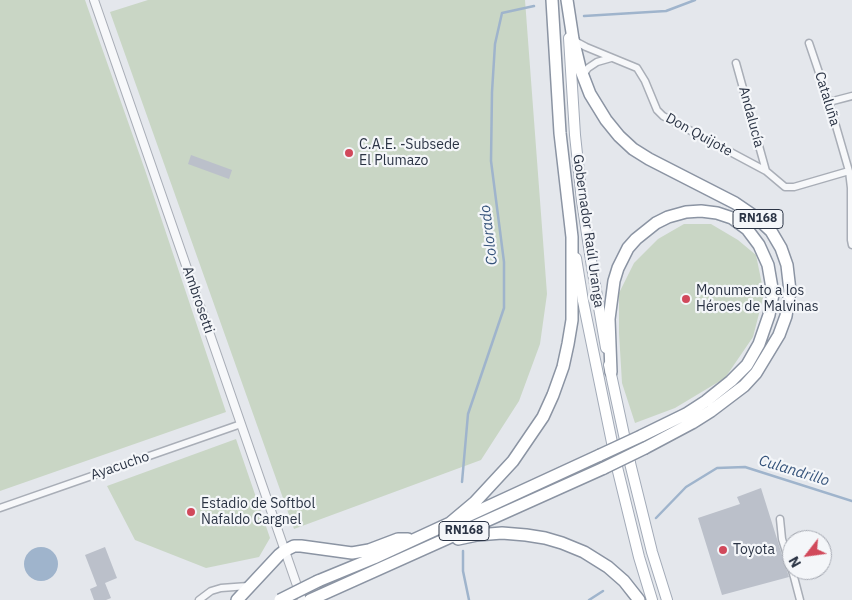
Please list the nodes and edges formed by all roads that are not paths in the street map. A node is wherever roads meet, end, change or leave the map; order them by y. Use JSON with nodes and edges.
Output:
{"nodes":[{"id":1,"x":94,"y":0,"type":"edge"},
{"id":2,"x":552,"y":0,"type":"edge"},
{"id":3,"x":567,"y":2,"type":"edge"},
{"id":4,"x":573,"y":40,"type":"junction"},
{"id":5,"x":810,"y":43,"type":"dead end"},
{"id":6,"x":612,"y":58,"type":"junction"},
{"id":7,"x":736,"y":63,"type":"dead end"},
{"id":8,"x":583,"y":74,"type":"junction"},
{"id":9,"x":852,"y":96,"type":"edge"},
{"id":10,"x":829,"y":102,"type":"junction"},
{"id":11,"x":766,"y":171,"type":"junction"},
{"id":12,"x":849,"y":171,"type":"junction"},
{"id":13,"x":851,"y":187,"type":"edge"},
{"id":14,"x":572,"y":237,"type":"junction"},
{"id":15,"x":852,"y":244,"type":"edge"},
{"id":16,"x":611,"y":372,"type":"junction"},
{"id":17,"x":241,"y":424,"type":"junction"},
{"id":18,"x":0,"y":508,"type":"edge"},
{"id":19,"x":780,"y":519,"type":"dead end"},
{"id":20,"x":450,"y":524,"type":"junction"},
{"id":21,"x":415,"y":539,"type":"junction"},
{"id":22,"x":439,"y":542,"type":"junction"},
{"id":23,"x":284,"y":551,"type":"junction"},
{"id":24,"x":250,"y":586,"type":"junction"},
{"id":25,"x":199,"y":600,"type":"edge"},
{"id":26,"x":237,"y":600,"type":"edge"},
{"id":27,"x":280,"y":600,"type":"edge"},
{"id":28,"x":302,"y":600,"type":"edge"},
{"id":29,"x":310,"y":600,"type":"edge"},
{"id":30,"x":639,"y":600,"type":"edge"},
{"id":31,"x":652,"y":600,"type":"edge"},
{"id":32,"x":667,"y":600,"type":"edge"},
{"id":33,"x":800,"y":600,"type":"edge"}],
"edges":[{"from":1,"to":17,"type":"street","name":"Ambrosetti"},
{"from":2,"to":14,"type":"highway","name":"Gobernador Raúl Uranga","number":"RN168"},
{"from":3,"to":4,"type":"highway","name":"Gobernador Raúl Uranga","number":"RN168"},
{"from":3,"to":16,"type":"main road","name":"Gobernador Raúl Uranga"},
{"from":4,"to":6,"type":"street","name":"Don Quijote"},
{"from":4,"to":8,"type":"highway","name":"Gobernador Raúl Uranga","number":"RN168"},
{"from":5,"to":10,"type":"street","name":"Cataluña"},
{"from":6,"to":8,"type":"street"},
{"from":6,"to":11,"type":"street","name":"Don Quijote"},
{"from":7,"to":11,"type":"street","name":"Andalucía"},
{"from":8,"to":22,"type":"highway","name":"Gobernador Raúl Uranga","number":"RN168","bridge":true},
{"from":9,"to":10,"type":"street"},
{"from":10,"to":12,"type":"street","name":"Cataluña"},
{"from":11,"to":12,"type":"street","name":"Don Quijote"},
{"from":12,"to":13,"type":"street","name":"Cataluña"},
{"from":13,"to":15,"type":"street","name":"Cataluña"},
{"from":14,"to":20,"type":"highway","name":"Gobernador Raúl Uranga","number":"RN168"},
{"from":14,"to":31,"type":"main road","name":"Gobernador Raúl Uranga"},
{"from":16,"to":20,"type":"highway","bridge":true},
{"from":16,"to":32,"type":"main road","name":"Gobernador Raúl Uranga"},
{"from":17,"to":18,"type":"street","name":"Ayacucho"},
{"from":17,"to":23,"type":"street","name":"Ambrosetti"},
{"from":19,"to":33,"type":"street"},
{"from":20,"to":21,"type":"highway","name":"Gobernador Raúl Uranga","number":"RN168"},
{"from":21,"to":23,"type":"highway"},
{"from":21,"to":27,"type":"highway","name":"Gobernador Raúl Uranga","number":"RN168","bridge":true},
{"from":22,"to":29,"type":"highway","name":"Gobernador Raúl Uranga","number":"RN168"},
{"from":22,"to":30,"type":"highway"},
{"from":23,"to":24,"type":"highway"},
{"from":23,"to":28,"type":"street","name":"Ambrosetti"},
{"from":24,"to":25,"type":"street"},
{"from":24,"to":26,"type":"highway"}]}
